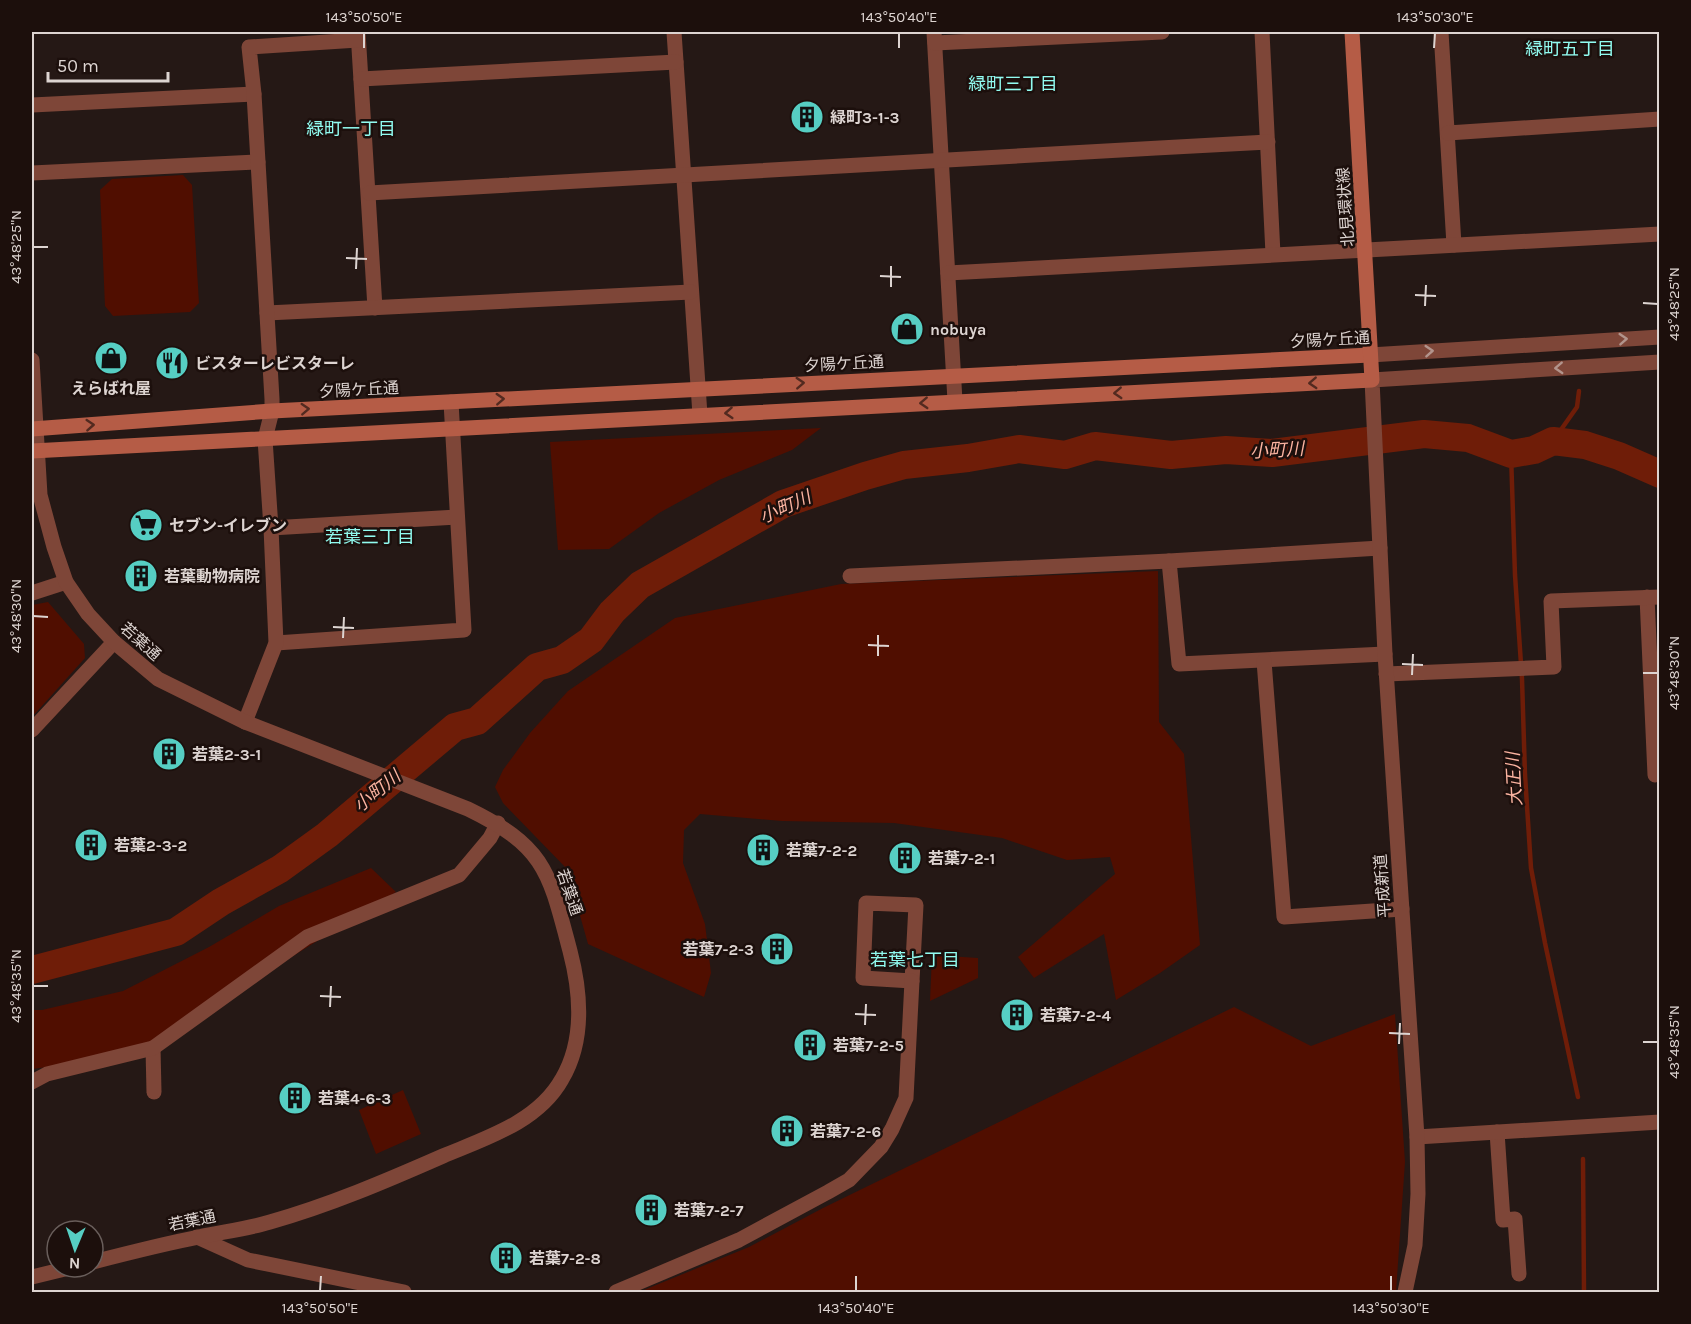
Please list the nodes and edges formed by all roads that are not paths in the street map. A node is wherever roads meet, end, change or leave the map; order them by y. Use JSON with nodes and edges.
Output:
{"nodes":[{"id":1,"x":674,"y":32,"type":"edge"},
{"id":2,"x":1162,"y":32,"type":"edge"},
{"id":3,"x":1262,"y":32,"type":"edge"},
{"id":4,"x":1352,"y":32,"type":"edge"},
{"id":5,"x":1441,"y":32,"type":"edge"},
{"id":6,"x":358,"y":36,"type":"edge"},
{"id":7,"x":935,"y":37,"type":"edge"},
{"id":8,"x":676,"y":62,"type":"junction"},
{"id":9,"x":361,"y":80,"type":"junction"},
{"id":10,"x":254,"y":94,"type":"junction"},
{"id":11,"x":32,"y":105,"type":"edge"},
{"id":12,"x":1659,"y":119,"type":"edge"},
{"id":13,"x":1448,"y":133,"type":"junction"},
{"id":14,"x":1268,"y":142,"type":"junction"},
{"id":15,"x":941,"y":160,"type":"junction"},
{"id":16,"x":258,"y":162,"type":"junction"},
{"id":17,"x":32,"y":173,"type":"edge"},
{"id":18,"x":683,"y":177,"type":"junction"},
{"id":19,"x":369,"y":193,"type":"junction"},
{"id":20,"x":1659,"y":234,"type":"edge"},
{"id":21,"x":1454,"y":245,"type":"junction"},
{"id":22,"x":1365,"y":250,"type":"junction"},
{"id":23,"x":1273,"y":254,"type":"junction"},
{"id":24,"x":948,"y":273,"type":"junction"},
{"id":25,"x":691,"y":292,"type":"junction"},
{"id":26,"x":375,"y":308,"type":"junction"},
{"id":27,"x":267,"y":313,"type":"junction"},
{"id":28,"x":1659,"y":337,"type":"edge"},
{"id":29,"x":1370,"y":355,"type":"junction"},
{"id":30,"x":32,"y":360,"type":"edge"},
{"id":31,"x":1659,"y":362,"type":"edge"},
{"id":32,"x":953,"y":375,"type":"junction"},
{"id":33,"x":1372,"y":380,"type":"junction"},
{"id":34,"x":698,"y":388,"type":"junction"},
{"id":35,"x":955,"y":401,"type":"junction"},
{"id":36,"x":451,"y":402,"type":"junction"},
{"id":37,"x":272,"y":411,"type":"junction"},
{"id":38,"x":700,"y":415,"type":"junction"},
{"id":39,"x":33,"y":429,"type":"edge"},
{"id":40,"x":453,"y":429,"type":"junction"},
{"id":41,"x":265,"y":439,"type":"junction"},
{"id":42,"x":34,"y":451,"type":"edge"},
{"id":43,"x":457,"y":517,"type":"junction"},
{"id":44,"x":271,"y":528,"type":"junction"},
{"id":45,"x":1380,"y":548,"type":"junction"},
{"id":46,"x":1169,"y":561,"type":"junction"},
{"id":47,"x":850,"y":576,"type":"dead end"},
{"id":48,"x":66,"y":582,"type":"junction"},
{"id":49,"x":32,"y":593,"type":"edge"},
{"id":50,"x":1653,"y":597,"type":"edge"},
{"id":51,"x":114,"y":642,"type":"junction"},
{"id":52,"x":276,"y":643,"type":"junction"},
{"id":53,"x":1385,"y":654,"type":"junction"},
{"id":54,"x":1264,"y":661,"type":"junction"},
{"id":55,"x":1386,"y":674,"type":"junction"},
{"id":56,"x":245,"y":722,"type":"junction"},
{"id":57,"x":32,"y":730,"type":"edge"},
{"id":58,"x":1656,"y":732,"type":"edge"},
{"id":59,"x":1656,"y":775,"type":"dead end"},
{"id":60,"x":498,"y":824,"type":"junction"},
{"id":61,"x":1402,"y":909,"type":"junction"},
{"id":62,"x":912,"y":981,"type":"junction"},
{"id":63,"x":153,"y":1048,"type":"junction"},
{"id":64,"x":32,"y":1082,"type":"edge"},
{"id":65,"x":153,"y":1092,"type":"dead end"},
{"id":66,"x":1659,"y":1122,"type":"edge"},
{"id":67,"x":1497,"y":1132,"type":"junction"},
{"id":68,"x":1417,"y":1137,"type":"junction"},
{"id":69,"x":197,"y":1237,"type":"junction"},
{"id":70,"x":105,"y":1259,"type":"edge"},
{"id":71,"x":1519,"y":1274,"type":"dead end"},
{"id":72,"x":404,"y":1293,"type":"edge"},
{"id":73,"x":616,"y":1293,"type":"edge"},
{"id":74,"x":1405,"y":1293,"type":"edge"}],
"edges":[{"from":1,"to":8,"type":"street"},
{"from":2,"to":7,"type":"street"},
{"from":3,"to":14,"type":"street"},
{"from":4,"to":22,"type":"main road","name":"北見環状線"},
{"from":5,"to":13,"type":"street"},
{"from":6,"to":9,"type":"street"},
{"from":6,"to":10,"type":"street"},
{"from":7,"to":15,"type":"street"},
{"from":8,"to":9,"type":"street"},
{"from":8,"to":18,"type":"street"},
{"from":9,"to":19,"type":"street"},
{"from":10,"to":11,"type":"street"},
{"from":10,"to":16,"type":"street"},
{"from":12,"to":13,"type":"street"},
{"from":13,"to":21,"type":"street"},
{"from":14,"to":15,"type":"street"},
{"from":14,"to":23,"type":"street"},
{"from":15,"to":18,"type":"street"},
{"from":15,"to":24,"type":"street"},
{"from":16,"to":17,"type":"street"},
{"from":16,"to":27,"type":"street"},
{"from":18,"to":19,"type":"street"},
{"from":18,"to":25,"type":"street"},
{"from":19,"to":26,"type":"street"},
{"from":20,"to":21,"type":"street"},
{"from":21,"to":22,"type":"street"},
{"from":22,"to":23,"type":"street"},
{"from":22,"to":29,"type":"main road","name":"北見環状線"},
{"from":23,"to":24,"type":"street"},
{"from":24,"to":32,"type":"street"},
{"from":25,"to":26,"type":"street"},
{"from":25,"to":34,"type":"street"},
{"from":26,"to":27,"type":"street"},
{"from":27,"to":37,"type":"street"},
{"from":29,"to":28,"type":"street","name":"夕陽ケ丘通","one_way":true},
{"from":29,"to":32,"type":"main road","name":"夕陽ケ丘通"},
{"from":29,"to":33,"type":"main road","name":"北見環状線"},
{"from":30,"to":39,"type":"street","name":"若葉通"},
{"from":31,"to":33,"type":"street","one_way":true},
{"from":34,"to":32,"type":"main road","name":"夕陽ケ丘通","one_way":true},
{"from":32,"to":35,"type":"street"},
{"from":33,"to":35,"type":"main road","one_way":true},
{"from":33,"to":45,"type":"street","name":"平成新道"},
{"from":36,"to":34,"type":"main road","name":"夕陽ケ丘通","one_way":true},
{"from":34,"to":38,"type":"street"},
{"from":35,"to":38,"type":"main road","one_way":true},
{"from":37,"to":36,"type":"main road","name":"夕陽ケ丘通","one_way":true},
{"from":36,"to":40,"type":"street"},
{"from":39,"to":37,"type":"main road","name":"夕陽ケ丘通","one_way":true},
{"from":37,"to":41,"type":"street"},
{"from":38,"to":40,"type":"main road"},
{"from":39,"to":42,"type":"street","name":"若葉通"},
{"from":40,"to":41,"type":"main road"},
{"from":40,"to":43,"type":"street"},
{"from":41,"to":42,"type":"main road"},
{"from":41,"to":44,"type":"street"},
{"from":42,"to":48,"type":"street","name":"若葉通"},
{"from":43,"to":44,"type":"street"},
{"from":43,"to":52,"type":"street"},
{"from":44,"to":52,"type":"street"},
{"from":45,"to":46,"type":"street"},
{"from":45,"to":53,"type":"street","name":"平成新道"},
{"from":46,"to":47,"type":"street"},
{"from":46,"to":54,"type":"street"},
{"from":48,"to":49,"type":"street"},
{"from":48,"to":51,"type":"street","name":"若葉通"},
{"from":50,"to":55,"type":"street"},
{"from":50,"to":58,"type":"street"},
{"from":51,"to":56,"type":"street","name":"若葉通"},
{"from":51,"to":57,"type":"street"},
{"from":52,"to":56,"type":"street"},
{"from":53,"to":54,"type":"street"},
{"from":53,"to":55,"type":"street","name":"平成新道"},
{"from":54,"to":61,"type":"street"},
{"from":55,"to":61,"type":"street","name":"平成新道"},
{"from":56,"to":60,"type":"street","name":"若葉通"},
{"from":58,"to":59,"type":"street"},
{"from":60,"to":63,"type":"street"},
{"from":60,"to":69,"type":"street","name":"若葉通"},
{"from":61,"to":68,"type":"street","name":"平成新道"},
{"from":62,"to":62,"type":"street"},
{"from":62,"to":73,"type":"street"},
{"from":63,"to":64,"type":"street"},
{"from":63,"to":65,"type":"street"},
{"from":66,"to":67,"type":"street"},
{"from":67,"to":68,"type":"street"},
{"from":67,"to":71,"type":"street"},
{"from":68,"to":74,"type":"street","name":"平成新道"},
{"from":69,"to":70,"type":"street","name":"若葉通"},
{"from":69,"to":72,"type":"street"}]}
